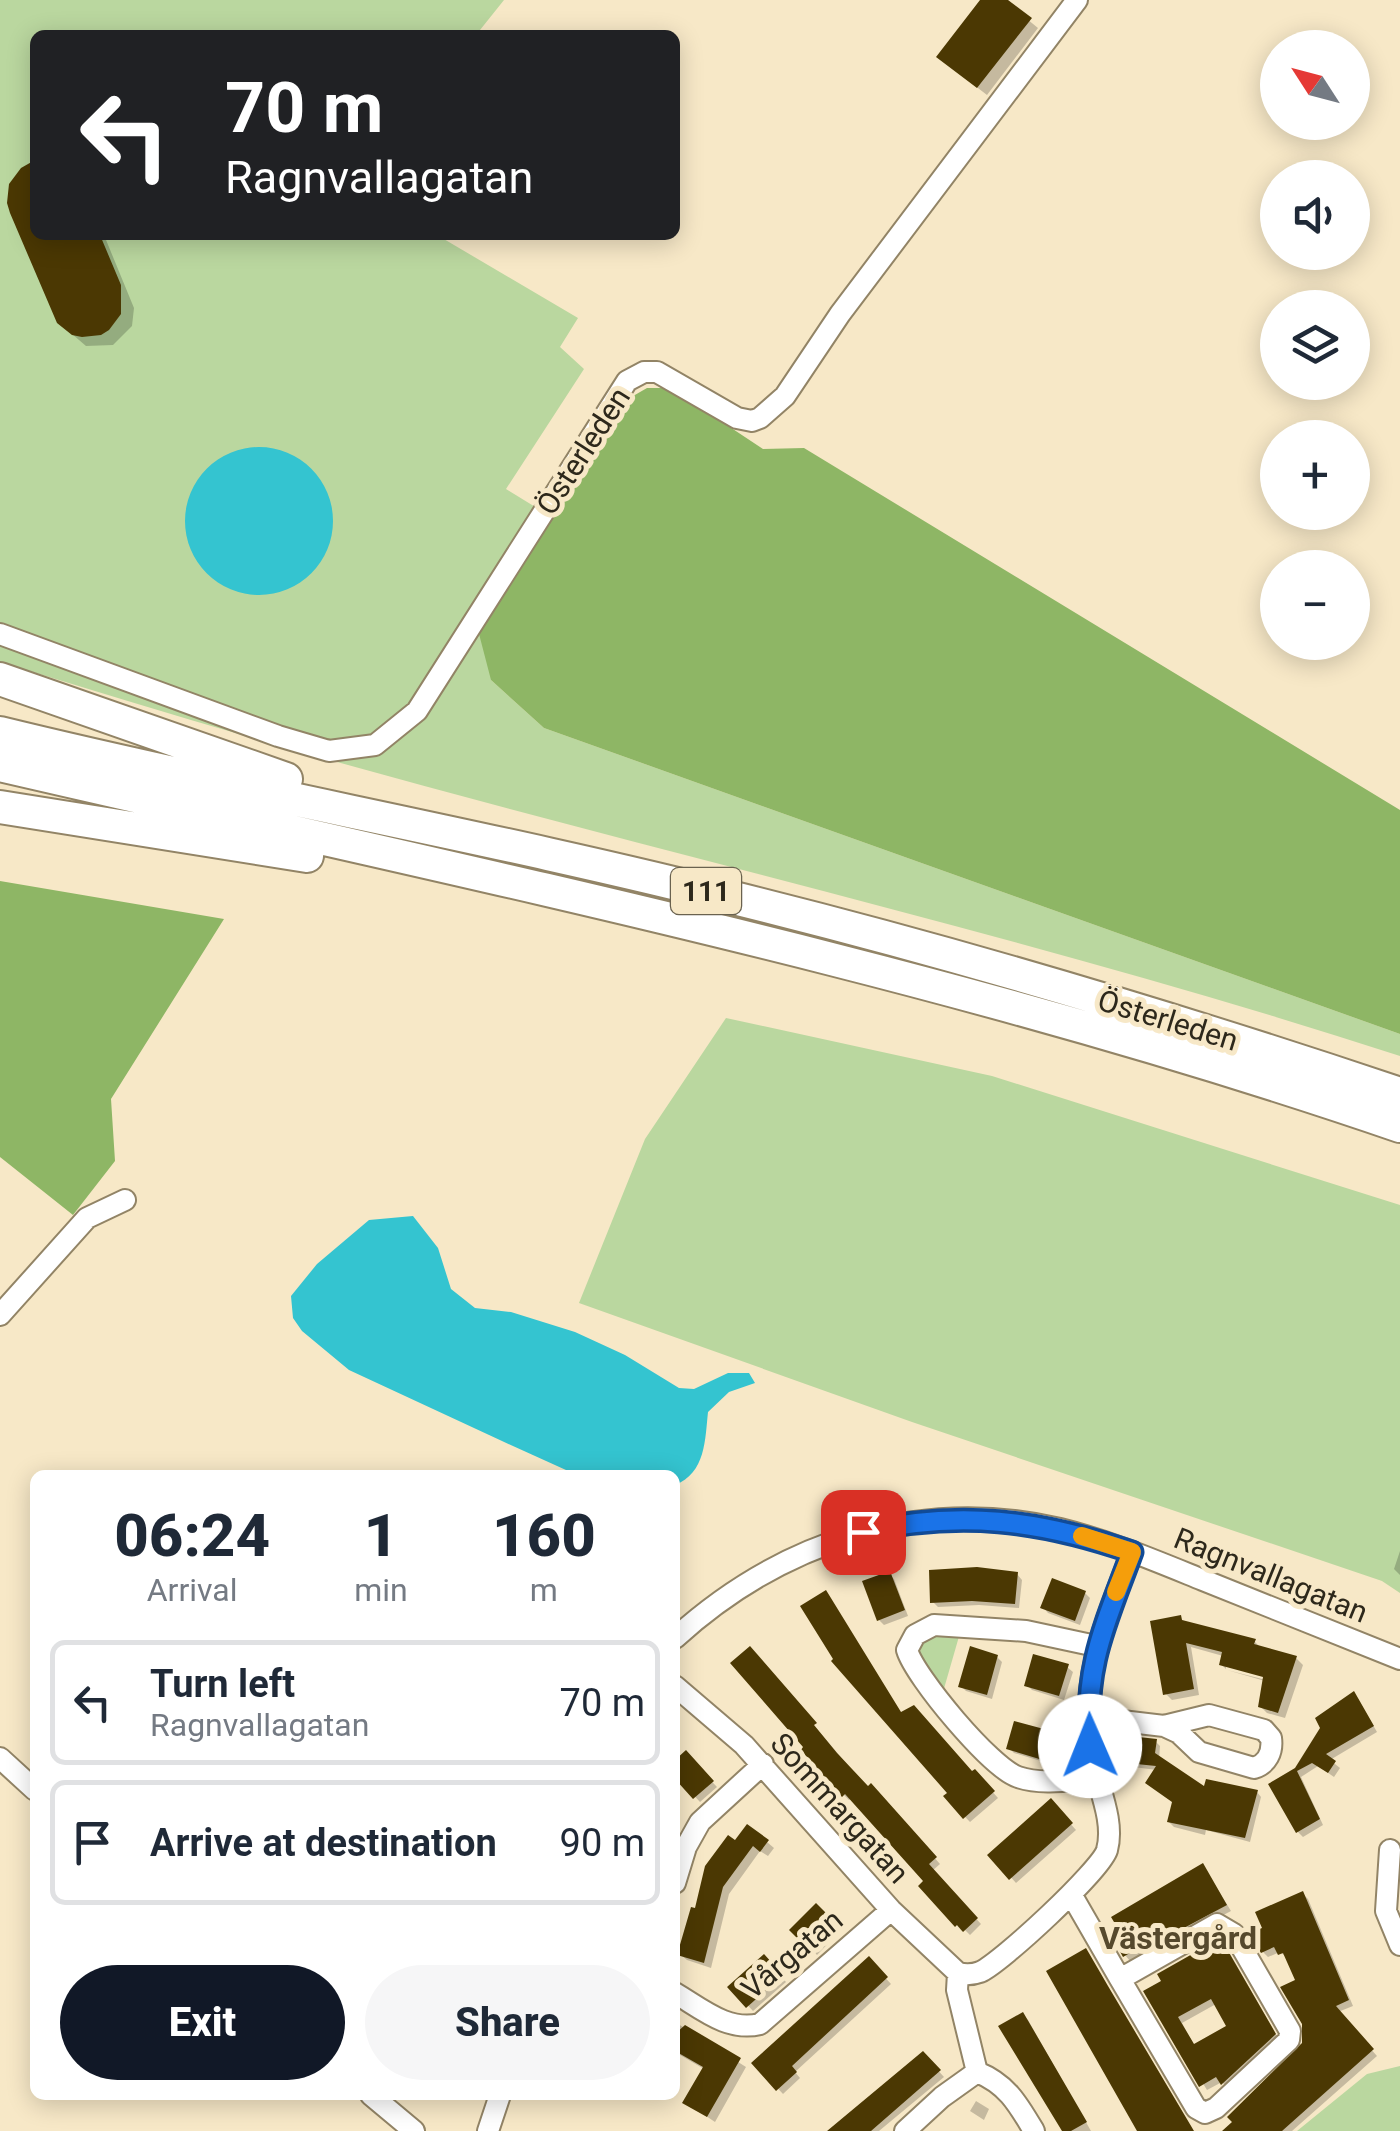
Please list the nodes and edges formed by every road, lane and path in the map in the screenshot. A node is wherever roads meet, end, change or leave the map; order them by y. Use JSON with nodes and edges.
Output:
{"nodes":[{"id":1,"x":1077,"y":0,"type":"edge"},
{"id":2,"x":0,"y":634,"type":"edge"},
{"id":3,"x":0,"y":679,"type":"edge"},
{"id":4,"x":0,"y":733,"type":"edge"},
{"id":5,"x":0,"y":765,"type":"edge"},
{"id":6,"x":0,"y":808,"type":"edge"},
{"id":7,"x":398,"y":820,"type":"junction"},
{"id":8,"x":560,"y":893,"type":"junction"},
{"id":9,"x":1400,"y":1094,"type":"edge"},
{"id":10,"x":1400,"y":1126,"type":"edge"},
{"id":11,"x":125,"y":1200,"type":"dead end"},
{"id":12,"x":0,"y":1315,"type":"edge"},
{"id":13,"x":1132,"y":1552,"type":"junction"},
{"id":14,"x":680,"y":1634,"type":"edge"},
{"id":15,"x":1096,"y":1646,"type":"junction"},
{"id":16,"x":1400,"y":1658,"type":"edge"},
{"id":17,"x":680,"y":1690,"type":"edge"},
{"id":18,"x":1088,"y":1717,"type":"junction"},
{"id":19,"x":1164,"y":1726,"type":"junction"},
{"id":20,"x":0,"y":1758,"type":"edge"},
{"id":21,"x":763,"y":1764,"type":"junction"},
{"id":22,"x":1096,"y":1779,"type":"junction"},
{"id":23,"x":30,"y":1785,"type":"edge"},
{"id":24,"x":1390,"y":1850,"type":"dead end"},
{"id":25,"x":680,"y":1867,"type":"edge"},
{"id":26,"x":1071,"y":1894,"type":"junction"},
{"id":27,"x":890,"y":1910,"type":"junction"},
{"id":28,"x":1400,"y":1944,"type":"edge"},
{"id":29,"x":958,"y":1973,"type":"junction"},
{"id":30,"x":1120,"y":1979,"type":"junction"},
{"id":31,"x":680,"y":1996,"type":"edge"},
{"id":32,"x":977,"y":2072,"type":"junction"},
{"id":33,"x":377,"y":2100,"type":"edge"},
{"id":34,"x":498,"y":2100,"type":"edge"},
{"id":35,"x":414,"y":2131,"type":"edge"},
{"id":36,"x":488,"y":2131,"type":"edge"},
{"id":37,"x":905,"y":2131,"type":"edge"},
{"id":38,"x":1034,"y":2131,"type":"edge"}],
"edges":[{"from":1,"to":2,"type":"street","name":"Österleden"},
{"from":3,"to":7,"type":"main road"},
{"from":4,"to":7,"type":"main road","name":"Österleden","number":"111"},
{"from":5,"to":8,"type":"main road","name":"Österleden","number":"111"},
{"from":6,"to":8,"type":"main road"},
{"from":7,"to":9,"type":"main road","name":"Österleden","number":"111"},
{"from":8,"to":10,"type":"main road","name":"Österleden","number":"111"},
{"from":11,"to":12,"type":"street"},
{"from":13,"to":14,"type":"street","name":"Ragnvallagatan"},
{"from":13,"to":15,"type":"street"},
{"from":13,"to":16,"type":"street","name":"Ragnvallagatan"},
{"from":15,"to":18,"type":"street"},
{"from":15,"to":22,"type":"street"},
{"from":17,"to":21,"type":"street","name":"Sommargatan"},
{"from":18,"to":19,"type":"street"},
{"from":18,"to":22,"type":"street"},
{"from":19,"to":19,"type":"street"},
{"from":20,"to":23,"type":"street"},
{"from":21,"to":25,"type":"street"},
{"from":21,"to":27,"type":"street","name":"Sommargatan"},
{"from":22,"to":26,"type":"street"},
{"from":24,"to":28,"type":"street"},
{"from":26,"to":29,"type":"street"},
{"from":26,"to":30,"type":"street"},
{"from":27,"to":29,"type":"street","name":"Sommargatan"},
{"from":27,"to":31,"type":"street","name":"Vårgatan"},
{"from":29,"to":32,"type":"street"},
{"from":30,"to":30,"type":"street"},
{"from":32,"to":37,"type":"street"},
{"from":32,"to":38,"type":"street"},
{"from":33,"to":35,"type":"street"},
{"from":34,"to":36,"type":"street"}]}
